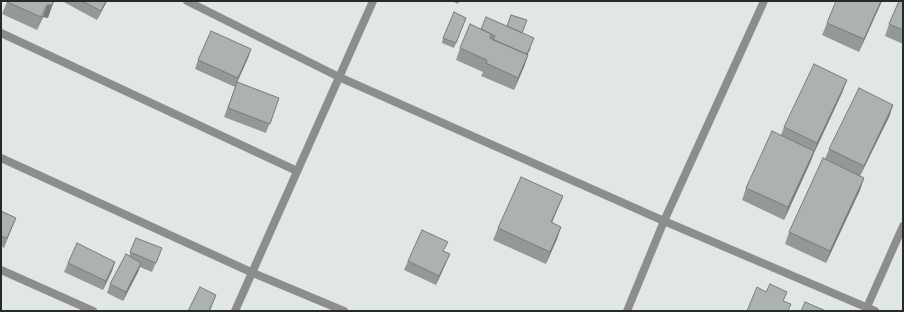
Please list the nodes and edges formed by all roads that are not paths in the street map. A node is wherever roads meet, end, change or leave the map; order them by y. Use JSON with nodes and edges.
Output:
{"nodes":[{"id":1,"x":187,"y":1,"type":"edge"},
{"id":2,"x":373,"y":1,"type":"edge"},
{"id":3,"x":764,"y":1,"type":"edge"},
{"id":4,"x":1,"y":33,"type":"edge"},
{"id":5,"x":339,"y":77,"type":"junction"},
{"id":6,"x":1,"y":158,"type":"edge"},
{"id":7,"x":297,"y":170,"type":"junction"},
{"id":8,"x":664,"y":221,"type":"junction"},
{"id":9,"x":903,"y":226,"type":"edge"},
{"id":10,"x":1,"y":270,"type":"edge"},
{"id":11,"x":252,"y":273,"type":"junction"},
{"id":12,"x":867,"y":307,"type":"junction"},
{"id":13,"x":93,"y":311,"type":"edge"},
{"id":14,"x":235,"y":311,"type":"edge"},
{"id":15,"x":344,"y":311,"type":"edge"},
{"id":16,"x":626,"y":311,"type":"edge"},
{"id":17,"x":876,"y":311,"type":"edge"}],
"edges":[{"from":1,"to":5,"type":"street"},
{"from":2,"to":5,"type":"street"},
{"from":3,"to":8,"type":"street"},
{"from":4,"to":7,"type":"street"},
{"from":5,"to":7,"type":"street"},
{"from":5,"to":8,"type":"street"},
{"from":6,"to":11,"type":"street"},
{"from":7,"to":11,"type":"street"},
{"from":8,"to":12,"type":"street"},
{"from":8,"to":16,"type":"street"},
{"from":9,"to":12,"type":"street"},
{"from":10,"to":13,"type":"street"},
{"from":11,"to":14,"type":"street"},
{"from":11,"to":15,"type":"street"},
{"from":12,"to":17,"type":"street"}]}
